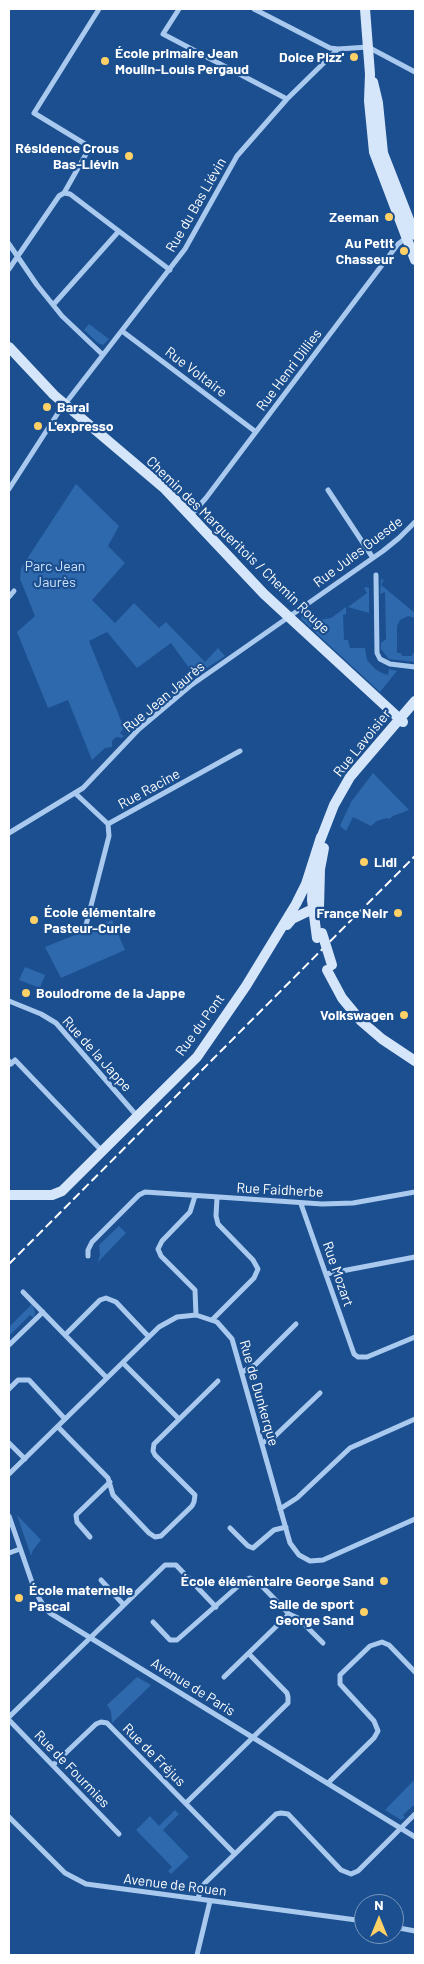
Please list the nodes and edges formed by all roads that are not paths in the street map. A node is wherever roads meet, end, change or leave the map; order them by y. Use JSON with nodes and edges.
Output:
{"nodes":[{"id":1,"x":99,"y":9,"type":"edge"},
{"id":2,"x":179,"y":9,"type":"edge"},
{"id":3,"x":254,"y":9,"type":"edge"},
{"id":4,"x":365,"y":11,"type":"edge"},
{"id":5,"x":368,"y":47,"type":"junction"},
{"id":6,"x":338,"y":49,"type":"junction"},
{"id":7,"x":415,"y":72,"type":"edge"},
{"id":8,"x":287,"y":99,"type":"junction"},
{"id":9,"x":64,"y":193,"type":"junction"},
{"id":10,"x":119,"y":231,"type":"junction"},
{"id":11,"x":411,"y":236,"type":"edge"},
{"id":12,"x":9,"y":244,"type":"edge"},
{"id":13,"x":17,"y":257,"type":"junction"},
{"id":14,"x":415,"y":260,"type":"edge"},
{"id":15,"x":9,"y":269,"type":"edge"},
{"id":16,"x":170,"y":270,"type":"junction"},
{"id":17,"x":53,"y":305,"type":"junction"},
{"id":18,"x":122,"y":331,"type":"junction"},
{"id":19,"x":9,"y":347,"type":"edge"},
{"id":20,"x":103,"y":355,"type":"junction"},
{"id":21,"x":64,"y":404,"type":"junction"},
{"id":22,"x":256,"y":432,"type":"junction"},
{"id":23,"x":9,"y":489,"type":"edge"},
{"id":24,"x":328,"y":490,"type":"dead end"},
{"id":25,"x":190,"y":516,"type":"junction"},
{"id":26,"x":415,"y":522,"type":"edge"},
{"id":27,"x":373,"y":558,"type":"junction"},
{"id":28,"x":376,"y":575,"type":"dead end"},
{"id":29,"x":14,"y":591,"type":"dead end"},
{"id":30,"x":9,"y":597,"type":"edge"},
{"id":31,"x":289,"y":617,"type":"junction"},
{"id":32,"x":415,"y":667,"type":"edge"},
{"id":33,"x":415,"y":701,"type":"edge"},
{"id":34,"x":415,"y":708,"type":"edge"},
{"id":35,"x":402,"y":720,"type":"junction"},
{"id":36,"x":240,"y":751,"type":"dead end"},
{"id":37,"x":75,"y":793,"type":"junction"},
{"id":38,"x":108,"y":824,"type":"junction"},
{"id":39,"x":9,"y":833,"type":"edge"},
{"id":40,"x":322,"y":837,"type":"junction"},
{"id":41,"x":314,"y":907,"type":"junction"},
{"id":42,"x":290,"y":914,"type":"junction"},
{"id":43,"x":85,"y":929,"type":"dead end"},
{"id":44,"x":284,"y":929,"type":"junction"},
{"id":45,"x":318,"y":935,"type":"junction"},
{"id":46,"x":274,"y":942,"type":"junction"},
{"id":47,"x":329,"y":968,"type":"junction"},
{"id":48,"x":9,"y":1001,"type":"edge"},
{"id":49,"x":415,"y":1056,"type":"edge"},
{"id":50,"x":9,"y":1061,"type":"edge"},
{"id":51,"x":415,"y":1061,"type":"edge"},
{"id":52,"x":137,"y":1116,"type":"junction"},
{"id":53,"x":102,"y":1151,"type":"junction"},
{"id":54,"x":415,"y":1192,"type":"edge"},
{"id":55,"x":9,"y":1196,"type":"edge"},
{"id":56,"x":195,"y":1196,"type":"junction"},
{"id":57,"x":217,"y":1198,"type":"junction"},
{"id":58,"x":301,"y":1204,"type":"junction"},
{"id":59,"x":88,"y":1256,"type":"dead end"},
{"id":60,"x":415,"y":1257,"type":"edge"},
{"id":61,"x":326,"y":1274,"type":"junction"},
{"id":62,"x":23,"y":1292,"type":"dead end"},
{"id":63,"x":43,"y":1312,"type":"junction"},
{"id":64,"x":196,"y":1315,"type":"junction"},
{"id":65,"x":212,"y":1320,"type":"junction"},
{"id":66,"x":296,"y":1324,"type":"dead end"},
{"id":67,"x":65,"y":1335,"type":"junction"},
{"id":68,"x":149,"y":1337,"type":"junction"},
{"id":69,"x":415,"y":1337,"type":"edge"},
{"id":70,"x":9,"y":1345,"type":"edge"},
{"id":71,"x":123,"y":1363,"type":"junction"},
{"id":72,"x":242,"y":1372,"type":"junction"},
{"id":73,"x":107,"y":1378,"type":"junction"},
{"id":74,"x":218,"y":1382,"type":"dead end"},
{"id":75,"x":9,"y":1389,"type":"edge"},
{"id":76,"x":320,"y":1393,"type":"dead end"},
{"id":77,"x":65,"y":1419,"type":"junction"},
{"id":78,"x":178,"y":1419,"type":"junction"},
{"id":79,"x":415,"y":1419,"type":"edge"},
{"id":80,"x":58,"y":1427,"type":"junction"},
{"id":81,"x":9,"y":1443,"type":"edge"},
{"id":82,"x":262,"y":1444,"type":"junction"},
{"id":83,"x":24,"y":1459,"type":"junction"},
{"id":84,"x":9,"y":1474,"type":"edge"},
{"id":85,"x":110,"y":1482,"type":"junction"},
{"id":86,"x":280,"y":1509,"type":"junction"},
{"id":87,"x":9,"y":1516,"type":"edge"},
{"id":88,"x":415,"y":1519,"type":"edge"},
{"id":89,"x":286,"y":1527,"type":"junction"},
{"id":90,"x":230,"y":1528,"type":"dead end"},
{"id":91,"x":90,"y":1536,"type":"dead end"},
{"id":92,"x":20,"y":1549,"type":"junction"},
{"id":93,"x":9,"y":1553,"type":"edge"},
{"id":94,"x":102,"y":1580,"type":"dead end"},
{"id":95,"x":123,"y":1604,"type":"junction"},
{"id":96,"x":216,"y":1607,"type":"junction"},
{"id":97,"x":289,"y":1614,"type":"junction"},
{"id":98,"x":153,"y":1622,"type":"dead end"},
{"id":99,"x":90,"y":1638,"type":"junction"},
{"id":100,"x":323,"y":1643,"type":"dead end"},
{"id":101,"x":249,"y":1654,"type":"junction"},
{"id":102,"x":415,"y":1672,"type":"edge"},
{"id":103,"x":224,"y":1677,"type":"dead end"},
{"id":104,"x":9,"y":1719,"type":"edge"},
{"id":105,"x":253,"y":1737,"type":"junction"},
{"id":106,"x":53,"y":1765,"type":"junction"},
{"id":107,"x":328,"y":1783,"type":"junction"},
{"id":108,"x":186,"y":1803,"type":"junction"},
{"id":109,"x":415,"y":1814,"type":"edge"},
{"id":110,"x":9,"y":1817,"type":"edge"},
{"id":111,"x":401,"y":1828,"type":"junction"},
{"id":112,"x":119,"y":1834,"type":"dead end"},
{"id":113,"x":415,"y":1837,"type":"edge"},
{"id":114,"x":235,"y":1854,"type":"junction"},
{"id":115,"x":198,"y":1899,"type":"junction"},
{"id":116,"x":210,"y":1900,"type":"junction"},
{"id":117,"x":354,"y":1920,"type":"edge"},
{"id":118,"x":197,"y":1955,"type":"edge"}],
"edges":[{"from":1,"to":9,"type":"street"},
{"from":2,"to":8,"type":"street"},
{"from":3,"to":6,"type":"street"},
{"from":4,"to":5,"type":"main road"},
{"from":5,"to":6,"type":"street"},
{"from":5,"to":7,"type":"street"},
{"from":5,"to":11,"type":"main road"},
{"from":6,"to":8,"type":"street","name":"Rue du Bas Liévin"},
{"from":8,"to":16,"type":"street","name":"Rue du Bas Liévin"},
{"from":9,"to":10,"type":"street"},
{"from":9,"to":13,"type":"street"},
{"from":10,"to":16,"type":"street"},
{"from":10,"to":17,"type":"street"},
{"from":11,"to":14,"type":"main road"},
{"from":11,"to":22,"type":"street","name":"Rue Henri Dillies"},
{"from":12,"to":13,"type":"street"},
{"from":13,"to":15,"type":"street"},
{"from":13,"to":17,"type":"street"},
{"from":16,"to":18,"type":"street","name":"Rue du Bas Liévin"},
{"from":17,"to":20,"type":"street"},
{"from":18,"to":20,"type":"street","name":"Rue du Bas Liévin"},
{"from":18,"to":22,"type":"street","name":"Rue Voltaire"},
{"from":19,"to":21,"type":"main road","name":"Chemin des Margueritois / Chemin Rouge"},
{"from":20,"to":21,"type":"street","name":"Rue du Bas Liévin"},
{"from":21,"to":23,"type":"street","name":"Rue du Bas Liévin"},
{"from":21,"to":25,"type":"main road","name":"Chemin des Margueritois / Chemin Rouge"},
{"from":22,"to":25,"type":"street","name":"Rue Henri Dillies"},
{"from":24,"to":27,"type":"street"},
{"from":25,"to":31,"type":"main road","name":"Chemin des Margueritois / Chemin Rouge"},
{"from":26,"to":27,"type":"street","name":"Rue Jules Guesde"},
{"from":27,"to":31,"type":"street","name":"Rue Jules Guesde"},
{"from":28,"to":32,"type":"street"},
{"from":29,"to":30,"type":"street"},
{"from":31,"to":35,"type":"main road","name":"Chemin des Margueritois / Chemin Rouge"},
{"from":31,"to":37,"type":"street","name":"Rue Jean Jaurès"},
{"from":33,"to":35,"type":"main road","name":"Rue Lavoisier"},
{"from":34,"to":35,"type":"main road","name":"Rue Lavoisier"},
{"from":35,"to":40,"type":"main road","name":"Rue Lavoisier"},
{"from":35,"to":41,"type":"main road","name":"Rue Lavoisier"},
{"from":36,"to":38,"type":"street","name":"Rue Racine"},
{"from":37,"to":38,"type":"street","name":"Rue Racine"},
{"from":37,"to":39,"type":"street","name":"Rue Jean Jaurès"},
{"from":38,"to":43,"type":"street"},
{"from":40,"to":41,"type":"main road","name":"Rue Lavoisier"},
{"from":40,"to":42,"type":"main road","name":"Rue du Pont"},
{"from":41,"to":42,"type":"main road"},
{"from":41,"to":44,"type":"main road","name":"Rue du Pont"},
{"from":41,"to":45,"type":"main road","name":"Rue Lavoisier"},
{"from":42,"to":46,"type":"main road","name":"Rue du Pont"},
{"from":44,"to":45,"type":"main road"},
{"from":44,"to":46,"type":"main road","name":"Rue du Pont"},
{"from":45,"to":47,"type":"main road","name":"Rue Lavoisier"},
{"from":46,"to":52,"type":"main road","name":"Rue du Pont"},
{"from":47,"to":49,"type":"main road","name":"Rue Lavoisier"},
{"from":47,"to":51,"type":"main road","name":"Rue Lavoisier"},
{"from":48,"to":52,"type":"street","name":"Rue de la Jappe"},
{"from":50,"to":53,"type":"street"},
{"from":52,"to":53,"type":"main road","name":"Rue du Pont"},
{"from":53,"to":55,"type":"main road","name":"Rue du Pont"},
{"from":54,"to":58,"type":"street","name":"Rue Faidherbe"},
{"from":56,"to":57,"type":"street","name":"Rue Faidherbe"},
{"from":56,"to":59,"type":"street","name":"Rue Faidherbe"},
{"from":56,"to":64,"type":"street"},
{"from":57,"to":58,"type":"street","name":"Rue Faidherbe"},
{"from":57,"to":65,"type":"street"},
{"from":58,"to":61,"type":"street","name":"Rue Mozart"},
{"from":60,"to":61,"type":"street"},
{"from":61,"to":69,"type":"street","name":"Rue Mozart"},
{"from":62,"to":63,"type":"street"},
{"from":63,"to":67,"type":"street"},
{"from":63,"to":70,"type":"street"},
{"from":64,"to":65,"type":"street","name":"Rue de Dunkerque"},
{"from":64,"to":68,"type":"street","name":"Rue de Dunkerque"},
{"from":65,"to":72,"type":"street","name":"Rue de Dunkerque"},
{"from":66,"to":72,"type":"street"},
{"from":67,"to":68,"type":"street"},
{"from":67,"to":73,"type":"street"},
{"from":68,"to":71,"type":"street","name":"Rue de Dunkerque"},
{"from":71,"to":73,"type":"street","name":"Rue de Dunkerque"},
{"from":71,"to":78,"type":"street"},
{"from":72,"to":82,"type":"street","name":"Rue de Dunkerque"},
{"from":73,"to":77,"type":"street","name":"Rue de Dunkerque"},
{"from":74,"to":78,"type":"street"},
{"from":75,"to":77,"type":"street"},
{"from":76,"to":82,"type":"street"},
{"from":77,"to":80,"type":"street","name":"Rue de Dunkerque"},
{"from":78,"to":85,"type":"street"},
{"from":79,"to":86,"type":"street"},
{"from":80,"to":83,"type":"street","name":"Rue de Dunkerque"},
{"from":80,"to":85,"type":"street"},
{"from":81,"to":83,"type":"street"},
{"from":82,"to":86,"type":"street","name":"Rue de Dunkerque"},
{"from":83,"to":84,"type":"street","name":"Rue de Dunkerque"},
{"from":85,"to":91,"type":"street"},
{"from":86,"to":89,"type":"street","name":"Rue de Dunkerque"},
{"from":87,"to":92,"type":"street","name":"Avenue de Paris"},
{"from":88,"to":89,"type":"street","name":"Rue de Dunkerque"},
{"from":89,"to":90,"type":"street"},
{"from":92,"to":93,"type":"street"},
{"from":92,"to":99,"type":"street","name":"Avenue de Paris"},
{"from":94,"to":95,"type":"street"},
{"from":95,"to":96,"type":"street"},
{"from":95,"to":99,"type":"street"},
{"from":96,"to":97,"type":"street"},
{"from":96,"to":98,"type":"street"},
{"from":97,"to":100,"type":"street"},
{"from":97,"to":101,"type":"street"},
{"from":99,"to":104,"type":"street"},
{"from":99,"to":105,"type":"street","name":"Avenue de Paris"},
{"from":101,"to":103,"type":"street"},
{"from":101,"to":105,"type":"street"},
{"from":102,"to":107,"type":"street"},
{"from":104,"to":106,"type":"street","name":"Rue de Fourmies"},
{"from":105,"to":107,"type":"street","name":"Avenue de Paris"},
{"from":105,"to":108,"type":"street"},
{"from":106,"to":108,"type":"street","name":"Rue de Fréjus"},
{"from":106,"to":112,"type":"street","name":"Rue de Fourmies"},
{"from":107,"to":111,"type":"street","name":"Avenue de Paris"},
{"from":108,"to":114,"type":"street","name":"Rue de Fréjus"},
{"from":109,"to":111,"type":"street"},
{"from":110,"to":115,"type":"street","name":"Avenue de Rouen"},
{"from":111,"to":113,"type":"street","name":"Avenue de Paris"},
{"from":111,"to":114,"type":"street"},
{"from":114,"to":115,"type":"street"},
{"from":115,"to":116,"type":"street","name":"Avenue de Rouen"},
{"from":116,"to":117,"type":"street","name":"Avenue de Rouen"},
{"from":116,"to":118,"type":"street"}]}
